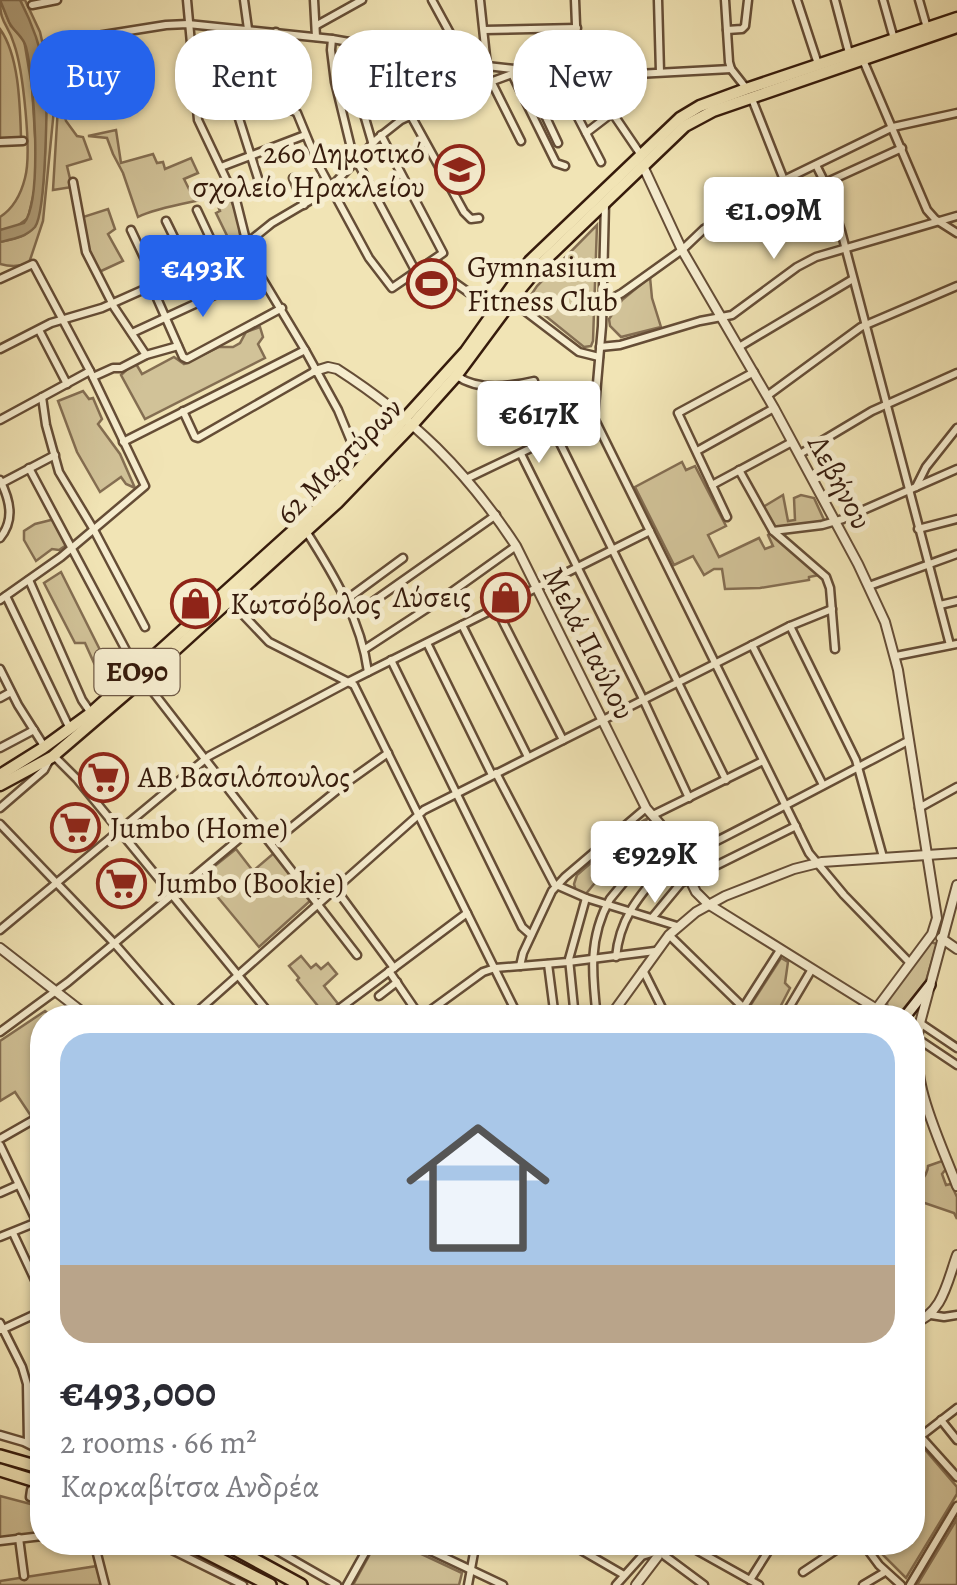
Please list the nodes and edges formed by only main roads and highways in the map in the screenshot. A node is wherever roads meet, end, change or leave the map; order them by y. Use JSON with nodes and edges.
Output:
{"nodes":[{"id":1,"x":957,"y":18,"type":"edge"},
{"id":2,"x":957,"y":27,"type":"edge"},
{"id":3,"x":749,"y":93,"type":"junction"},
{"id":4,"x":641,"y":159,"type":"junction"},
{"id":5,"x":498,"y":313,"type":"junction"},
{"id":6,"x":409,"y":421,"type":"junction"},
{"id":7,"x":227,"y":597,"type":"junction"},
{"id":8,"x":140,"y":676,"type":"junction"},
{"id":9,"x":49,"y":752,"type":"junction"},
{"id":10,"x":0,"y":775,"type":"edge"},
{"id":11,"x":0,"y":786,"type":"edge"},
{"id":12,"x":930,"y":985,"type":"road end"},
{"id":13,"x":914,"y":1005,"type":"edge"},
{"id":14,"x":0,"y":1456,"type":"edge"},
{"id":15,"x":30,"y":1465,"type":"edge"},
{"id":16,"x":0,"y":1470,"type":"edge"},
{"id":17,"x":30,"y":1479,"type":"edge"},
{"id":18,"x":211,"y":1555,"type":"edge"},
{"id":19,"x":246,"y":1555,"type":"edge"},
{"id":20,"x":270,"y":1585,"type":"edge"},
{"id":21,"x":301,"y":1585,"type":"edge"}],
"edges":[{"from":1,"to":3,"type":"main road","name":"62 Μαρτύρων","number":"ΕΟ90"},
{"from":2,"to":3,"type":"main road","name":"62 Μαρτύρων","number":"ΕΟ90"},
{"from":3,"to":4,"type":"main road","name":"62 Μαρτύρων","number":"ΕΟ90"},
{"from":4,"to":5,"type":"main road","name":"62 Μαρτύρων","number":"ΕΟ90"},
{"from":4,"to":5,"type":"main road","name":"62 Μαρτύρων","number":"ΕΟ90"},
{"from":5,"to":6,"type":"main road","name":"62 Μαρτύρων","number":"ΕΟ90"},
{"from":5,"to":6,"type":"main road","name":"62 Μαρτύρων","number":"ΕΟ90"},
{"from":6,"to":7,"type":"main road","name":"62 Μαρτύρων","number":"ΕΟ90"},
{"from":6,"to":7,"type":"main road","name":"62 Μαρτύρων","number":"ΕΟ90"},
{"from":7,"to":8,"type":"main road","name":"62 Μαρτύρων","number":"ΕΟ90"},
{"from":8,"to":9,"type":"main road","name":"62 Μαρτύρων","number":"ΕΟ90"},
{"from":8,"to":9,"type":"main road","name":"62 Μαρτύρων","number":"ΕΟ90"},
{"from":9,"to":10,"type":"main road","name":"62 Μαρτύρων","number":"ΕΟ90"},
{"from":9,"to":11,"type":"main road","name":"62 Μαρτύρων","number":"ΕΟ90"},
{"from":12,"to":13,"type":"main road"},
{"from":14,"to":15,"type":"highway"},
{"from":16,"to":17,"type":"highway"},
{"from":18,"to":20,"type":"highway"},
{"from":19,"to":21,"type":"highway"}]}
